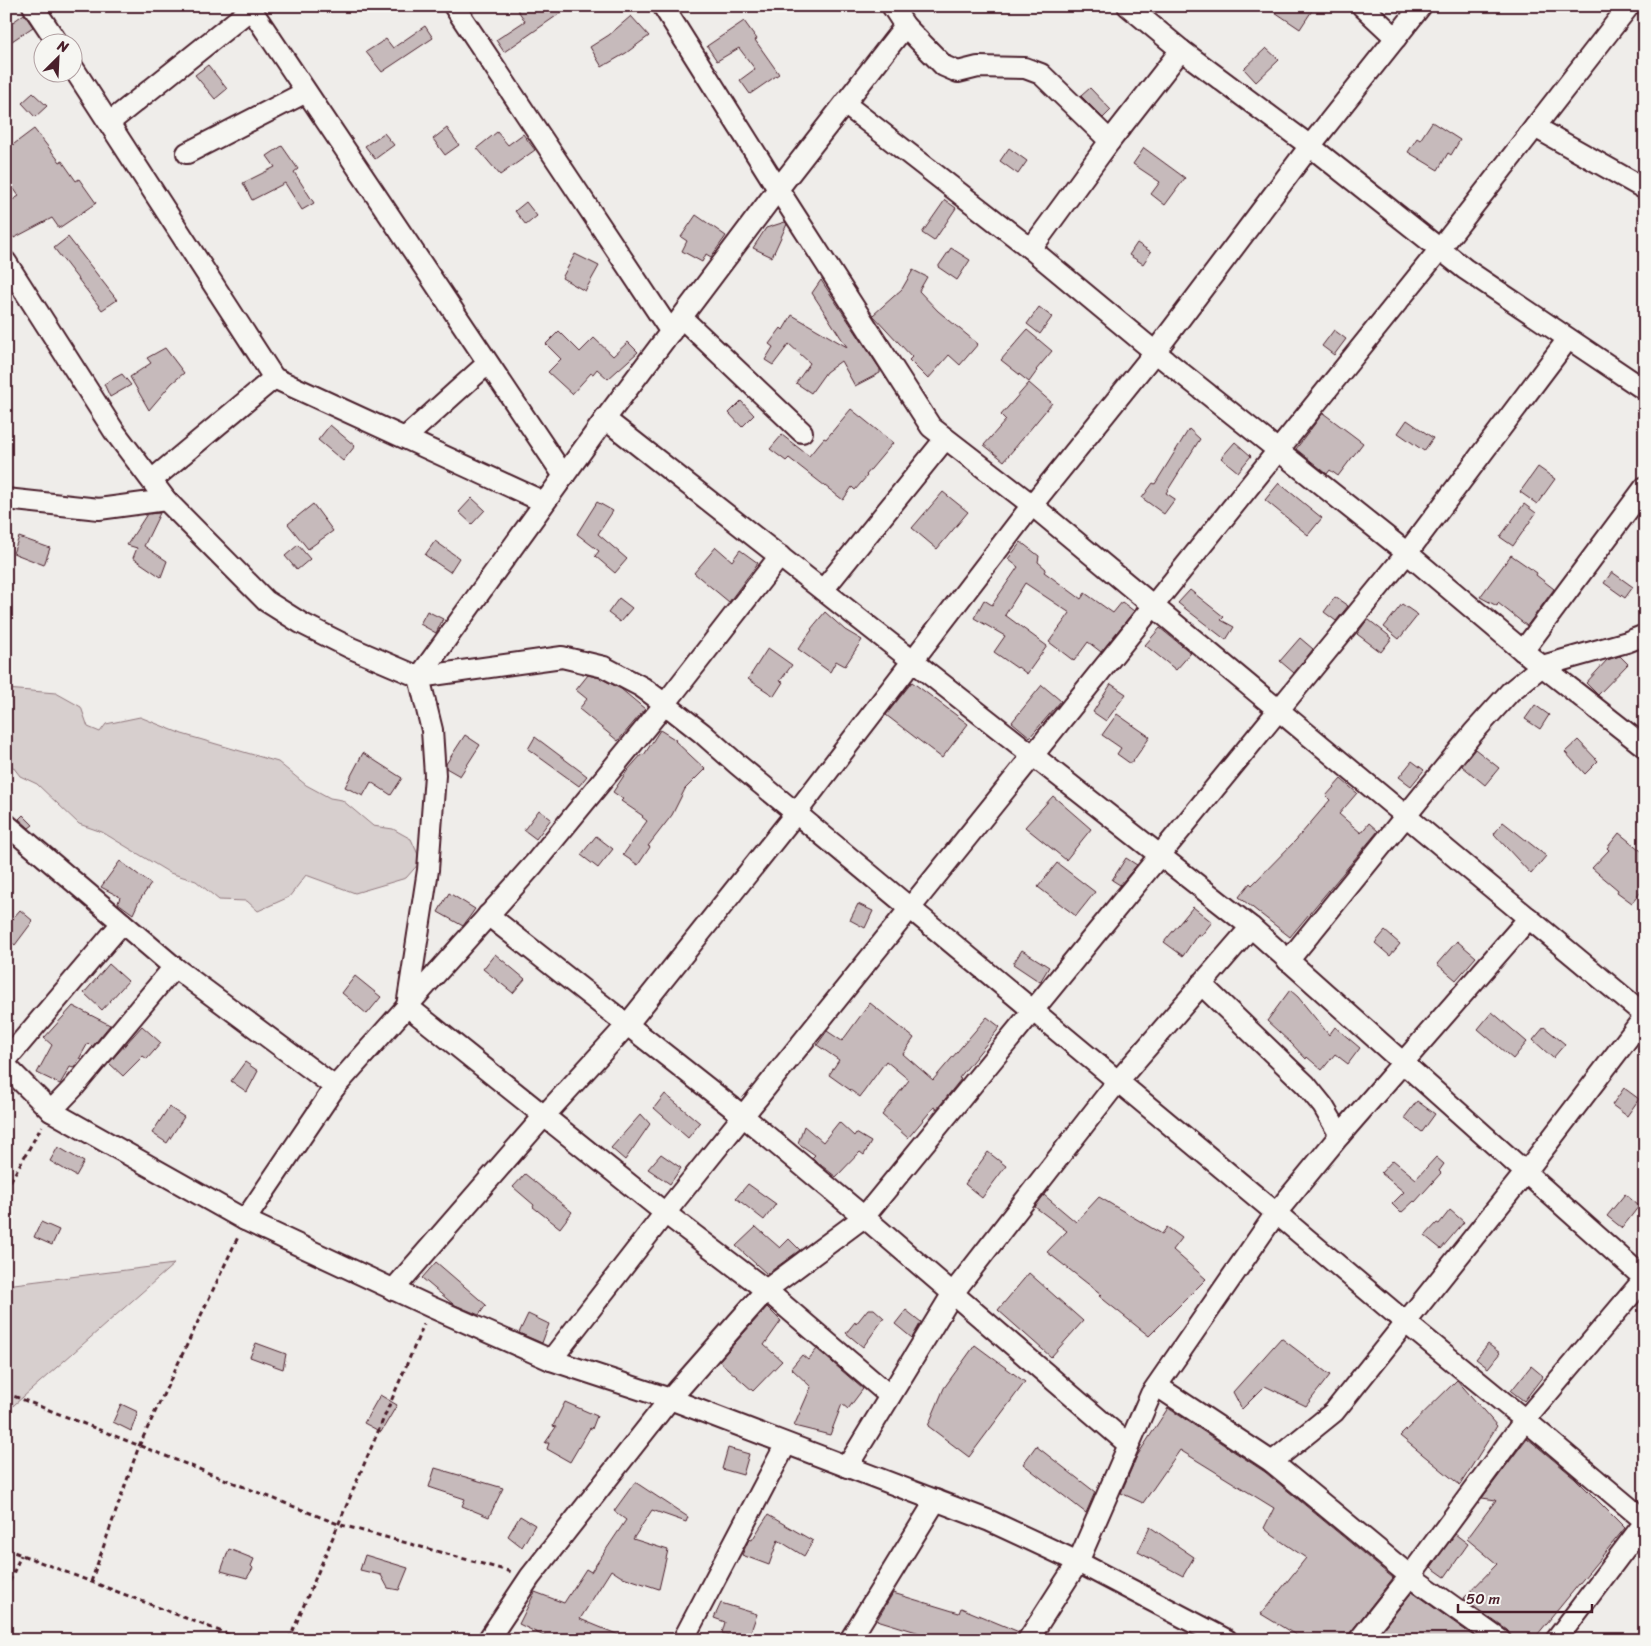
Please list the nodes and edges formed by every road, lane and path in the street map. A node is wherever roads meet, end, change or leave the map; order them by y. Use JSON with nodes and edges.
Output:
{"nodes":[{"id":1,"x":33,"y":6,"type":"edge"},
{"id":2,"x":454,"y":6,"type":"edge"},
{"id":3,"x":663,"y":6,"type":"edge"},
{"id":4,"x":892,"y":6,"type":"edge"},
{"id":5,"x":1128,"y":6,"type":"edge"},
{"id":6,"x":1362,"y":6,"type":"edge"},
{"id":7,"x":1422,"y":6,"type":"edge"},
{"id":8,"x":1629,"y":6,"type":"edge"},
{"id":9,"x":250,"y":8,"type":"edge"},
{"id":10,"x":905,"y":26,"type":"junction"},
{"id":11,"x":50,"y":32,"type":"edge"},
{"id":12,"x":1396,"y":38,"type":"junction"},
{"id":13,"x":1181,"y":50,"type":"junction"},
{"id":14,"x":82,"y":81,"type":"edge"},
{"id":15,"x":306,"y":92,"type":"junction"},
{"id":16,"x":846,"y":104,"type":"junction"},
{"id":17,"x":110,"y":122,"type":"junction"},
{"id":18,"x":1535,"y":127,"type":"junction"},
{"id":19,"x":1110,"y":141,"type":"junction"},
{"id":20,"x":1310,"y":146,"type":"junction"},
{"id":21,"x":186,"y":153,"type":"dead end"},
{"id":22,"x":778,"y":189,"type":"junction"},
{"id":23,"x":1645,"y":189,"type":"edge"},
{"id":24,"x":1031,"y":249,"type":"junction"},
{"id":25,"x":1440,"y":249,"type":"junction"},
{"id":26,"x":6,"y":262,"type":"edge"},
{"id":27,"x":677,"y":325,"type":"junction"},
{"id":28,"x":1568,"y":339,"type":"junction"},
{"id":29,"x":1155,"y":352,"type":"junction"},
{"id":30,"x":488,"y":364,"type":"junction"},
{"id":31,"x":274,"y":378,"type":"junction"},
{"id":32,"x":1645,"y":390,"type":"edge"},
{"id":33,"x":605,"y":419,"type":"junction"},
{"id":34,"x":802,"y":432,"type":"dead end"},
{"id":35,"x":406,"y":437,"type":"junction"},
{"id":36,"x":946,"y":439,"type":"junction"},
{"id":37,"x":1278,"y":450,"type":"junction"},
{"id":38,"x":564,"y":476,"type":"junction"},
{"id":39,"x":152,"y":480,"type":"junction"},
{"id":40,"x":1645,"y":487,"type":"edge"},
{"id":41,"x":6,"y":499,"type":"edge"},
{"id":42,"x":166,"y":500,"type":"junction"},
{"id":43,"x":544,"y":502,"type":"junction"},
{"id":44,"x":1032,"y":505,"type":"junction"},
{"id":45,"x":1407,"y":553,"type":"junction"},
{"id":46,"x":780,"y":556,"type":"junction"},
{"id":47,"x":823,"y":590,"type":"junction"},
{"id":48,"x":1153,"y":605,"type":"junction"},
{"id":49,"x":1645,"y":635,"type":"edge"},
{"id":50,"x":1523,"y":651,"type":"junction"},
{"id":51,"x":913,"y":662,"type":"junction"},
{"id":52,"x":1542,"y":666,"type":"junction"},
{"id":53,"x":419,"y":676,"type":"junction"},
{"id":54,"x":665,"y":704,"type":"junction"},
{"id":55,"x":1280,"y":711,"type":"junction"},
{"id":56,"x":1645,"y":748,"type":"edge"},
{"id":57,"x":1033,"y":755,"type":"junction"},
{"id":58,"x":796,"y":813,"type":"junction"},
{"id":59,"x":1405,"y":815,"type":"junction"},
{"id":60,"x":6,"y":824,"type":"edge"},
{"id":61,"x":1161,"y":856,"type":"junction"},
{"id":62,"x":910,"y":908,"type":"junction"},
{"id":63,"x":488,"y":915,"type":"junction"},
{"id":64,"x":1529,"y":918,"type":"junction"},
{"id":65,"x":122,"y":923,"type":"junction"},
{"id":66,"x":1250,"y":927,"type":"junction"},
{"id":67,"x":1288,"y":961,"type":"junction"},
{"id":68,"x":174,"y":966,"type":"junction"},
{"id":69,"x":1201,"y":984,"type":"junction"},
{"id":70,"x":407,"y":1006,"type":"junction"},
{"id":71,"x":1034,"y":1011,"type":"junction"},
{"id":72,"x":1645,"y":1015,"type":"edge"},
{"id":73,"x":627,"y":1025,"type":"junction"},
{"id":74,"x":6,"y":1060,"type":"edge"},
{"id":75,"x":1404,"y":1063,"type":"junction"},
{"id":76,"x":6,"y":1066,"type":"edge"},
{"id":77,"x":1118,"y":1081,"type":"junction"},
{"id":78,"x":335,"y":1087,"type":"junction"},
{"id":79,"x":51,"y":1111,"type":"junction"},
{"id":80,"x":544,"y":1116,"type":"junction"},
{"id":81,"x":743,"y":1116,"type":"junction"},
{"id":82,"x":1340,"y":1135,"type":"junction"},
{"id":83,"x":1525,"y":1173,"type":"junction"},
{"id":84,"x":6,"y":1189,"type":"edge"},
{"id":85,"x":665,"y":1213,"type":"junction"},
{"id":86,"x":1276,"y":1213,"type":"junction"},
{"id":87,"x":864,"y":1216,"type":"junction"},
{"id":88,"x":246,"y":1220,"type":"junction"},
{"id":89,"x":1645,"y":1278,"type":"edge"},
{"id":90,"x":393,"y":1290,"type":"junction"},
{"id":91,"x":766,"y":1290,"type":"junction"},
{"id":92,"x":952,"y":1293,"type":"junction"},
{"id":93,"x":432,"y":1308,"type":"junction"},
{"id":94,"x":1405,"y":1322,"type":"junction"},
{"id":95,"x":551,"y":1360,"type":"junction"},
{"id":96,"x":1157,"y":1386,"type":"junction"},
{"id":97,"x":6,"y":1393,"type":"edge"},
{"id":98,"x":890,"y":1396,"type":"junction"},
{"id":99,"x":670,"y":1399,"type":"junction"},
{"id":100,"x":1525,"y":1420,"type":"junction"},
{"id":101,"x":786,"y":1444,"type":"junction"},
{"id":102,"x":1129,"y":1445,"type":"junction"},
{"id":103,"x":139,"y":1446,"type":"junction"},
{"id":104,"x":1272,"y":1462,"type":"junction"},
{"id":105,"x":847,"y":1467,"type":"junction"},
{"id":106,"x":936,"y":1500,"type":"junction"},
{"id":107,"x":1645,"y":1521,"type":"edge"},
{"id":108,"x":338,"y":1524,"type":"junction"},
{"id":109,"x":6,"y":1549,"type":"edge"},
{"id":110,"x":20,"y":1555,"type":"junction"},
{"id":111,"x":1078,"y":1562,"type":"junction"},
{"id":112,"x":1410,"y":1576,"type":"junction"},
{"id":113,"x":530,"y":1577,"type":"junction"},
{"id":114,"x":91,"y":1582,"type":"junction"},
{"id":115,"x":6,"y":1590,"type":"edge"},
{"id":116,"x":243,"y":1640,"type":"edge"},
{"id":117,"x":289,"y":1640,"type":"edge"},
{"id":118,"x":488,"y":1640,"type":"edge"},
{"id":119,"x":683,"y":1640,"type":"edge"},
{"id":120,"x":850,"y":1640,"type":"edge"},
{"id":121,"x":1028,"y":1640,"type":"edge"},
{"id":122,"x":1227,"y":1640,"type":"edge"},
{"id":123,"x":1359,"y":1640,"type":"edge"},
{"id":124,"x":1500,"y":1640,"type":"edge"},
{"id":125,"x":1556,"y":1640,"type":"edge"}],
"edges":[{"from":1,"to":11,"type":"street"},
{"from":2,"to":27,"type":"street"},
{"from":3,"to":22,"type":"street"},
{"from":4,"to":10,"type":"street"},
{"from":5,"to":13,"type":"street"},
{"from":6,"to":12,"type":"street"},
{"from":7,"to":12,"type":"street"},
{"from":8,"to":18,"type":"street"},
{"from":9,"to":15,"type":"street"},
{"from":9,"to":17,"type":"street"},
{"from":10,"to":16,"type":"street"},
{"from":10,"to":19,"type":"street"},
{"from":12,"to":20,"type":"street"},
{"from":13,"to":19,"type":"street"},
{"from":13,"to":20,"type":"street"},
{"from":14,"to":17,"type":"street"},
{"from":15,"to":21,"type":"street"},
{"from":15,"to":30,"type":"street"},
{"from":16,"to":22,"type":"street"},
{"from":16,"to":24,"type":"street"},
{"from":17,"to":31,"type":"street"},
{"from":18,"to":23,"type":"street"},
{"from":18,"to":25,"type":"street"},
{"from":19,"to":24,"type":"street"},
{"from":20,"to":25,"type":"street"},
{"from":20,"to":29,"type":"street"},
{"from":22,"to":27,"type":"street"},
{"from":22,"to":36,"type":"street"},
{"from":24,"to":29,"type":"street"},
{"from":25,"to":28,"type":"street"},
{"from":25,"to":37,"type":"street"},
{"from":26,"to":39,"type":"street"},
{"from":27,"to":33,"type":"street"},
{"from":27,"to":34,"type":"street"},
{"from":28,"to":32,"type":"street"},
{"from":28,"to":45,"type":"street"},
{"from":29,"to":37,"type":"street"},
{"from":29,"to":44,"type":"street"},
{"from":30,"to":35,"type":"street"},
{"from":30,"to":38,"type":"street"},
{"from":31,"to":35,"type":"street"},
{"from":31,"to":39,"type":"street"},
{"from":33,"to":38,"type":"street"},
{"from":33,"to":46,"type":"street"},
{"from":35,"to":43,"type":"street"},
{"from":36,"to":44,"type":"street"},
{"from":36,"to":47,"type":"street"},
{"from":37,"to":45,"type":"street"},
{"from":37,"to":48,"type":"street"},
{"from":38,"to":43,"type":"street"},
{"from":39,"to":42,"type":"street"},
{"from":40,"to":50,"type":"street"},
{"from":41,"to":42,"type":"street"},
{"from":42,"to":53,"type":"street"},
{"from":43,"to":53,"type":"street"},
{"from":44,"to":48,"type":"street"},
{"from":44,"to":51,"type":"street"},
{"from":45,"to":50,"type":"street"},
{"from":45,"to":55,"type":"street"},
{"from":46,"to":47,"type":"street"},
{"from":46,"to":54,"type":"street"},
{"from":47,"to":51,"type":"street"},
{"from":48,"to":55,"type":"street"},
{"from":48,"to":57,"type":"street"},
{"from":49,"to":52,"type":"street"},
{"from":50,"to":52,"type":"street"},
{"from":51,"to":57,"type":"street"},
{"from":51,"to":58,"type":"street"},
{"from":52,"to":56,"type":"street"},
{"from":52,"to":59,"type":"street"},
{"from":53,"to":54,"type":"street"},
{"from":53,"to":70,"type":"street"},
{"from":54,"to":58,"type":"street"},
{"from":54,"to":63,"type":"street"},
{"from":55,"to":59,"type":"street"},
{"from":55,"to":61,"type":"street"},
{"from":57,"to":61,"type":"street"},
{"from":57,"to":62,"type":"street"},
{"from":58,"to":62,"type":"street"},
{"from":58,"to":73,"type":"street"},
{"from":59,"to":64,"type":"street"},
{"from":59,"to":67,"type":"street"},
{"from":60,"to":65,"type":"street"},
{"from":61,"to":66,"type":"street"},
{"from":61,"to":71,"type":"street"},
{"from":62,"to":71,"type":"street"},
{"from":62,"to":81,"type":"street"},
{"from":63,"to":70,"type":"street"},
{"from":63,"to":73,"type":"street"},
{"from":64,"to":72,"type":"street"},
{"from":64,"to":75,"type":"street"},
{"from":65,"to":68,"type":"street"},
{"from":65,"to":74,"type":"street"},
{"from":66,"to":67,"type":"street"},
{"from":66,"to":69,"type":"street"},
{"from":67,"to":75,"type":"street"},
{"from":68,"to":78,"type":"street"},
{"from":68,"to":79,"type":"street"},
{"from":69,"to":77,"type":"street"},
{"from":69,"to":82,"type":"street"},
{"from":70,"to":78,"type":"street"},
{"from":70,"to":80,"type":"street"},
{"from":71,"to":77,"type":"street"},
{"from":71,"to":87,"type":"street"},
{"from":72,"to":83,"type":"street"},
{"from":73,"to":80,"type":"street"},
{"from":73,"to":81,"type":"street"},
{"from":75,"to":82,"type":"street"},
{"from":75,"to":83,"type":"street"},
{"from":76,"to":79,"type":"street"},
{"from":77,"to":86,"type":"street"},
{"from":77,"to":92,"type":"street"},
{"from":78,"to":88,"type":"street"},
{"from":79,"to":84,"type":"path"},
{"from":79,"to":88,"type":"street"},
{"from":80,"to":85,"type":"street"},
{"from":80,"to":90,"type":"street"},
{"from":81,"to":85,"type":"street"},
{"from":81,"to":87,"type":"street"},
{"from":82,"to":86,"type":"street"},
{"from":83,"to":89,"type":"street"},
{"from":83,"to":94,"type":"street"},
{"from":85,"to":91,"type":"street"},
{"from":85,"to":95,"type":"street"},
{"from":86,"to":94,"type":"street"},
{"from":86,"to":96,"type":"street"},
{"from":87,"to":91,"type":"street"},
{"from":87,"to":92,"type":"street"},
{"from":88,"to":90,"type":"street"},
{"from":88,"to":103,"type":"path"},
{"from":89,"to":100,"type":"street"},
{"from":90,"to":93,"type":"street"},
{"from":91,"to":98,"type":"street"},
{"from":91,"to":99,"type":"street"},
{"from":92,"to":98,"type":"street"},
{"from":92,"to":102,"type":"street"},
{"from":93,"to":95,"type":"street"},
{"from":93,"to":108,"type":"path"},
{"from":94,"to":100,"type":"street"},
{"from":94,"to":104,"type":"street"},
{"from":95,"to":99,"type":"street"},
{"from":96,"to":102,"type":"street"},
{"from":96,"to":104,"type":"street"},
{"from":97,"to":103,"type":"path"},
{"from":98,"to":105,"type":"street"},
{"from":99,"to":101,"type":"street"},
{"from":99,"to":113,"type":"street"},
{"from":100,"to":107,"type":"street"},
{"from":100,"to":112,"type":"street"},
{"from":101,"to":105,"type":"street"},
{"from":101,"to":119,"type":"street"},
{"from":102,"to":111,"type":"street"},
{"from":103,"to":108,"type":"path"},
{"from":103,"to":114,"type":"path"},
{"from":104,"to":112,"type":"street"},
{"from":105,"to":106,"type":"street"},
{"from":106,"to":111,"type":"street"},
{"from":106,"to":120,"type":"street"},
{"from":107,"to":125,"type":"street"},
{"from":108,"to":113,"type":"path"},
{"from":108,"to":117,"type":"path"},
{"from":109,"to":110,"type":"path"},
{"from":110,"to":114,"type":"path"},
{"from":110,"to":115,"type":"path"},
{"from":111,"to":121,"type":"street"},
{"from":111,"to":122,"type":"street"},
{"from":112,"to":123,"type":"street"},
{"from":112,"to":124,"type":"street"},
{"from":113,"to":118,"type":"street"},
{"from":114,"to":116,"type":"path"}]}
